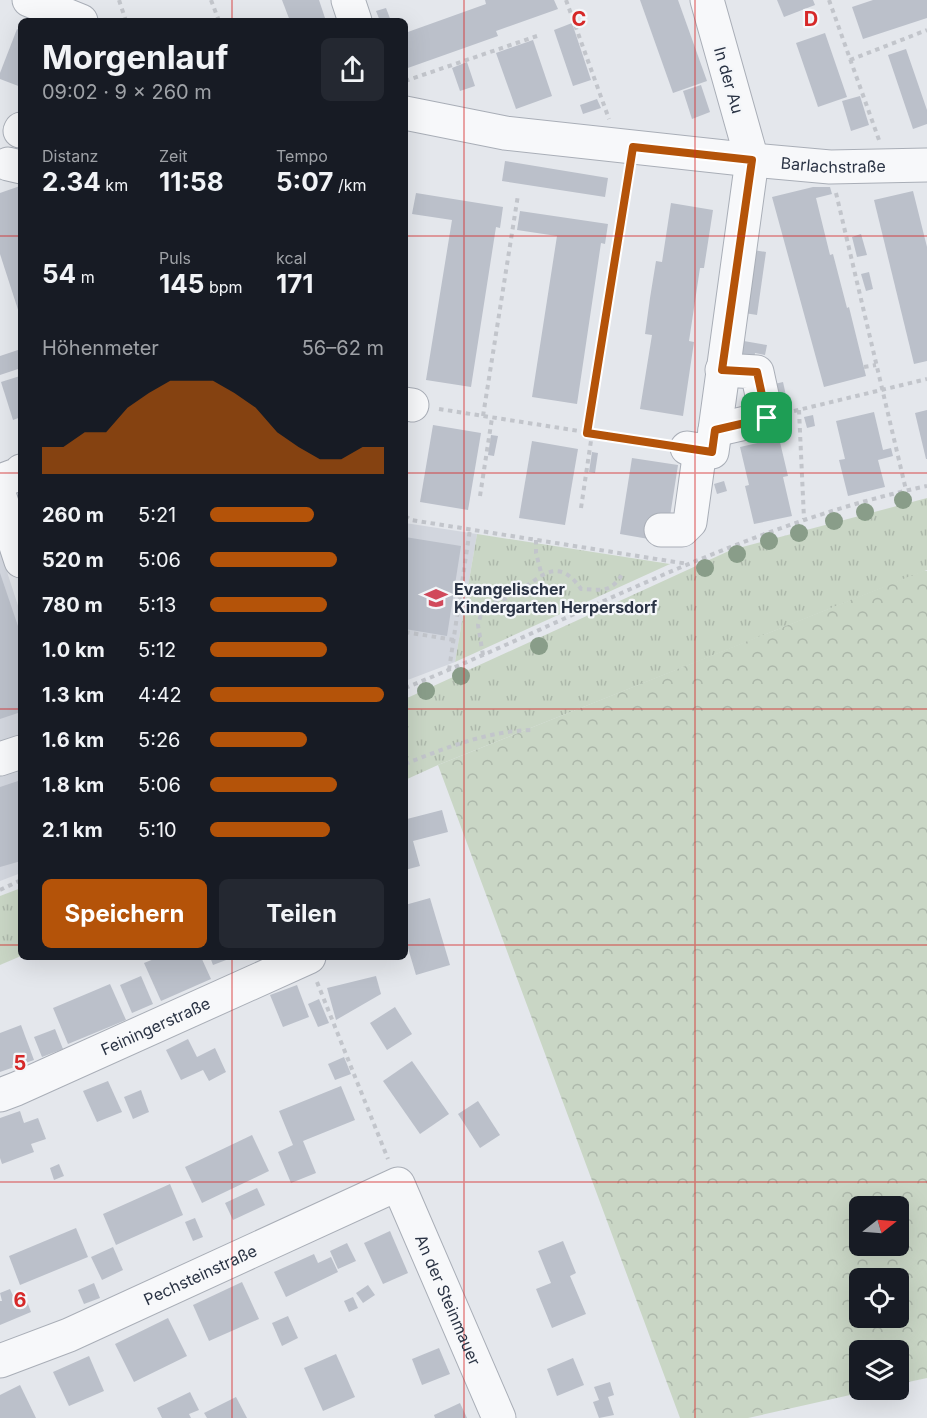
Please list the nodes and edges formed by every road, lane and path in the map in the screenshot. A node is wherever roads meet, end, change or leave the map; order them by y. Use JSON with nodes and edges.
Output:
{"nodes":[{"id":1,"x":29,"y":0,"type":"edge"},
{"id":2,"x":119,"y":0,"type":"edge"},
{"id":3,"x":211,"y":0,"type":"edge"},
{"id":4,"x":348,"y":0,"type":"edge"},
{"id":5,"x":566,"y":0,"type":"edge"},
{"id":6,"x":707,"y":0,"type":"edge"},
{"id":7,"x":830,"y":0,"type":"edge"},
{"id":8,"x":70,"y":18,"type":"edge"},
{"id":9,"x":125,"y":18,"type":"edge"},
{"id":10,"x":218,"y":18,"type":"edge"},
{"id":11,"x":354,"y":18,"type":"edge"},
{"id":12,"x":927,"y":30,"type":"edge"},
{"id":13,"x":540,"y":35,"type":"dead end"},
{"id":14,"x":850,"y":60,"type":"junction"},
{"id":15,"x":408,"y":80,"type":"edge"},
{"id":16,"x":408,"y":114,"type":"edge"},
{"id":17,"x":625,"y":146,"type":"junction"},
{"id":18,"x":752,"y":160,"type":"junction"},
{"id":19,"x":927,"y":165,"type":"edge"},
{"id":20,"x":889,"y":166,"type":"junction"},
{"id":21,"x":518,"y":195,"type":"dead end"},
{"id":22,"x":837,"y":195,"type":"dead end"},
{"id":23,"x":876,"y":365,"type":"junction"},
{"id":24,"x":864,"y":367,"type":"dead end"},
{"id":25,"x":722,"y":370,"type":"junction"},
{"id":26,"x":927,"y":379,"type":"edge"},
{"id":27,"x":882,"y":390,"type":"junction"},
{"id":28,"x":408,"y":404,"type":"edge"},
{"id":29,"x":799,"y":410,"type":"junction"},
{"id":30,"x":483,"y":416,"type":"junction"},
{"id":31,"x":492,"y":418,"type":"junction"},
{"id":32,"x":767,"y":418,"type":"junction"},
{"id":33,"x":587,"y":433,"type":"junction"},
{"id":34,"x":592,"y":434,"type":"junction"},
{"id":35,"x":701,"y":443,"type":"junction"},
{"id":36,"x":18,"y":474,"type":"edge"},
{"id":37,"x":0,"y":481,"type":"edge"},
{"id":38,"x":927,"y":486,"type":"edge"},
{"id":39,"x":906,"y":490,"type":"junction"},
{"id":40,"x":480,"y":496,"type":"dead end"},
{"id":41,"x":0,"y":497,"type":"edge"},
{"id":42,"x":581,"y":508,"type":"dead end"},
{"id":43,"x":408,"y":518,"type":"edge"},
{"id":44,"x":804,"y":519,"type":"junction"},
{"id":45,"x":470,"y":529,"type":"junction"},
{"id":46,"x":661,"y":530,"type":"dead end"},
{"id":47,"x":536,"y":540,"type":"junction"},
{"id":48,"x":18,"y":552,"type":"edge"},
{"id":49,"x":689,"y":564,"type":"junction"},
{"id":50,"x":623,"y":573,"type":"dead end"},
{"id":51,"x":542,"y":576,"type":"junction"},
{"id":52,"x":408,"y":632,"type":"edge"},
{"id":53,"x":454,"y":640,"type":"junction"},
{"id":54,"x":483,"y":655,"type":"junction"},
{"id":55,"x":449,"y":670,"type":"junction"},
{"id":56,"x":408,"y":687,"type":"edge"},
{"id":57,"x":531,"y":730,"type":"dead end"},
{"id":58,"x":18,"y":753,"type":"edge"},
{"id":59,"x":0,"y":759,"type":"edge"},
{"id":60,"x":408,"y":763,"type":"edge"},
{"id":61,"x":18,"y":881,"type":"edge"},
{"id":62,"x":0,"y":890,"type":"edge"},
{"id":63,"x":304,"y":960,"type":"edge"},
{"id":64,"x":309,"y":960,"type":"edge"},
{"id":65,"x":0,"y":1095,"type":"edge"},
{"id":66,"x":398,"y":1184,"type":"junction"},
{"id":67,"x":0,"y":1361,"type":"edge"},
{"id":68,"x":499,"y":1418,"type":"edge"}],
"edges":[{"from":1,"to":8,"type":"street"},
{"from":2,"to":9,"type":"path"},
{"from":3,"to":10,"type":"path"},
{"from":4,"to":11,"type":"street"},
{"from":5,"to":17,"type":"path"},
{"from":6,"to":18,"type":"street","name":"In der Au"},
{"from":7,"to":14,"type":"path"},
{"from":12,"to":14,"type":"path"},
{"from":13,"to":15,"type":"path"},
{"from":14,"to":20,"type":"path"},
{"from":16,"to":17,"type":"street","name":"Barlachstraße"},
{"from":17,"to":18,"type":"street","name":"Barlachstraße"},
{"from":17,"to":33,"type":"path"},
{"from":18,"to":20,"type":"street","name":"Barlachstraße"},
{"from":18,"to":25,"type":"street"},
{"from":19,"to":20,"type":"street","name":"Barlachstraße"},
{"from":21,"to":30,"type":"path"},
{"from":22,"to":23,"type":"path"},
{"from":23,"to":24,"type":"path"},
{"from":23,"to":27,"type":"path"},
{"from":25,"to":32,"type":"street"},
{"from":25,"to":35,"type":"street"},
{"from":26,"to":27,"type":"path"},
{"from":27,"to":29,"type":"path"},
{"from":27,"to":39,"type":"path"},
{"from":28,"to":30,"type":"path"},
{"from":29,"to":32,"type":"path"},
{"from":29,"to":44,"type":"path"},
{"from":30,"to":31,"type":"path"},
{"from":31,"to":33,"type":"path"},
{"from":31,"to":40,"type":"path"},
{"from":32,"to":35,"type":"street"},
{"from":33,"to":34,"type":"path"},
{"from":34,"to":35,"type":"path"},
{"from":34,"to":42,"type":"path"},
{"from":35,"to":46,"type":"street"},
{"from":36,"to":37,"type":"street"},
{"from":38,"to":39,"type":"path"},
{"from":39,"to":44,"type":"path"},
{"from":41,"to":48,"type":"street"},
{"from":43,"to":45,"type":"path"},
{"from":44,"to":49,"type":"path"},
{"from":45,"to":47,"type":"path"},
{"from":45,"to":53,"type":"path"},
{"from":47,"to":49,"type":"path"},
{"from":47,"to":51,"type":"path"},
{"from":49,"to":54,"type":"path"},
{"from":50,"to":51,"type":"path"},
{"from":51,"to":54,"type":"path"},
{"from":52,"to":53,"type":"path"},
{"from":53,"to":55,"type":"path"},
{"from":54,"to":55,"type":"path"},
{"from":55,"to":56,"type":"path"},
{"from":57,"to":60,"type":"path"},
{"from":58,"to":59,"type":"street"},
{"from":61,"to":62,"type":"path"},
{"from":63,"to":65,"type":"street","name":"Feiningerstraße"},
{"from":64,"to":66,"type":"path"},
{"from":66,"to":67,"type":"street","name":"Pechsteinstraße"},
{"from":66,"to":68,"type":"street","name":"An der Steinmauer"}]}
